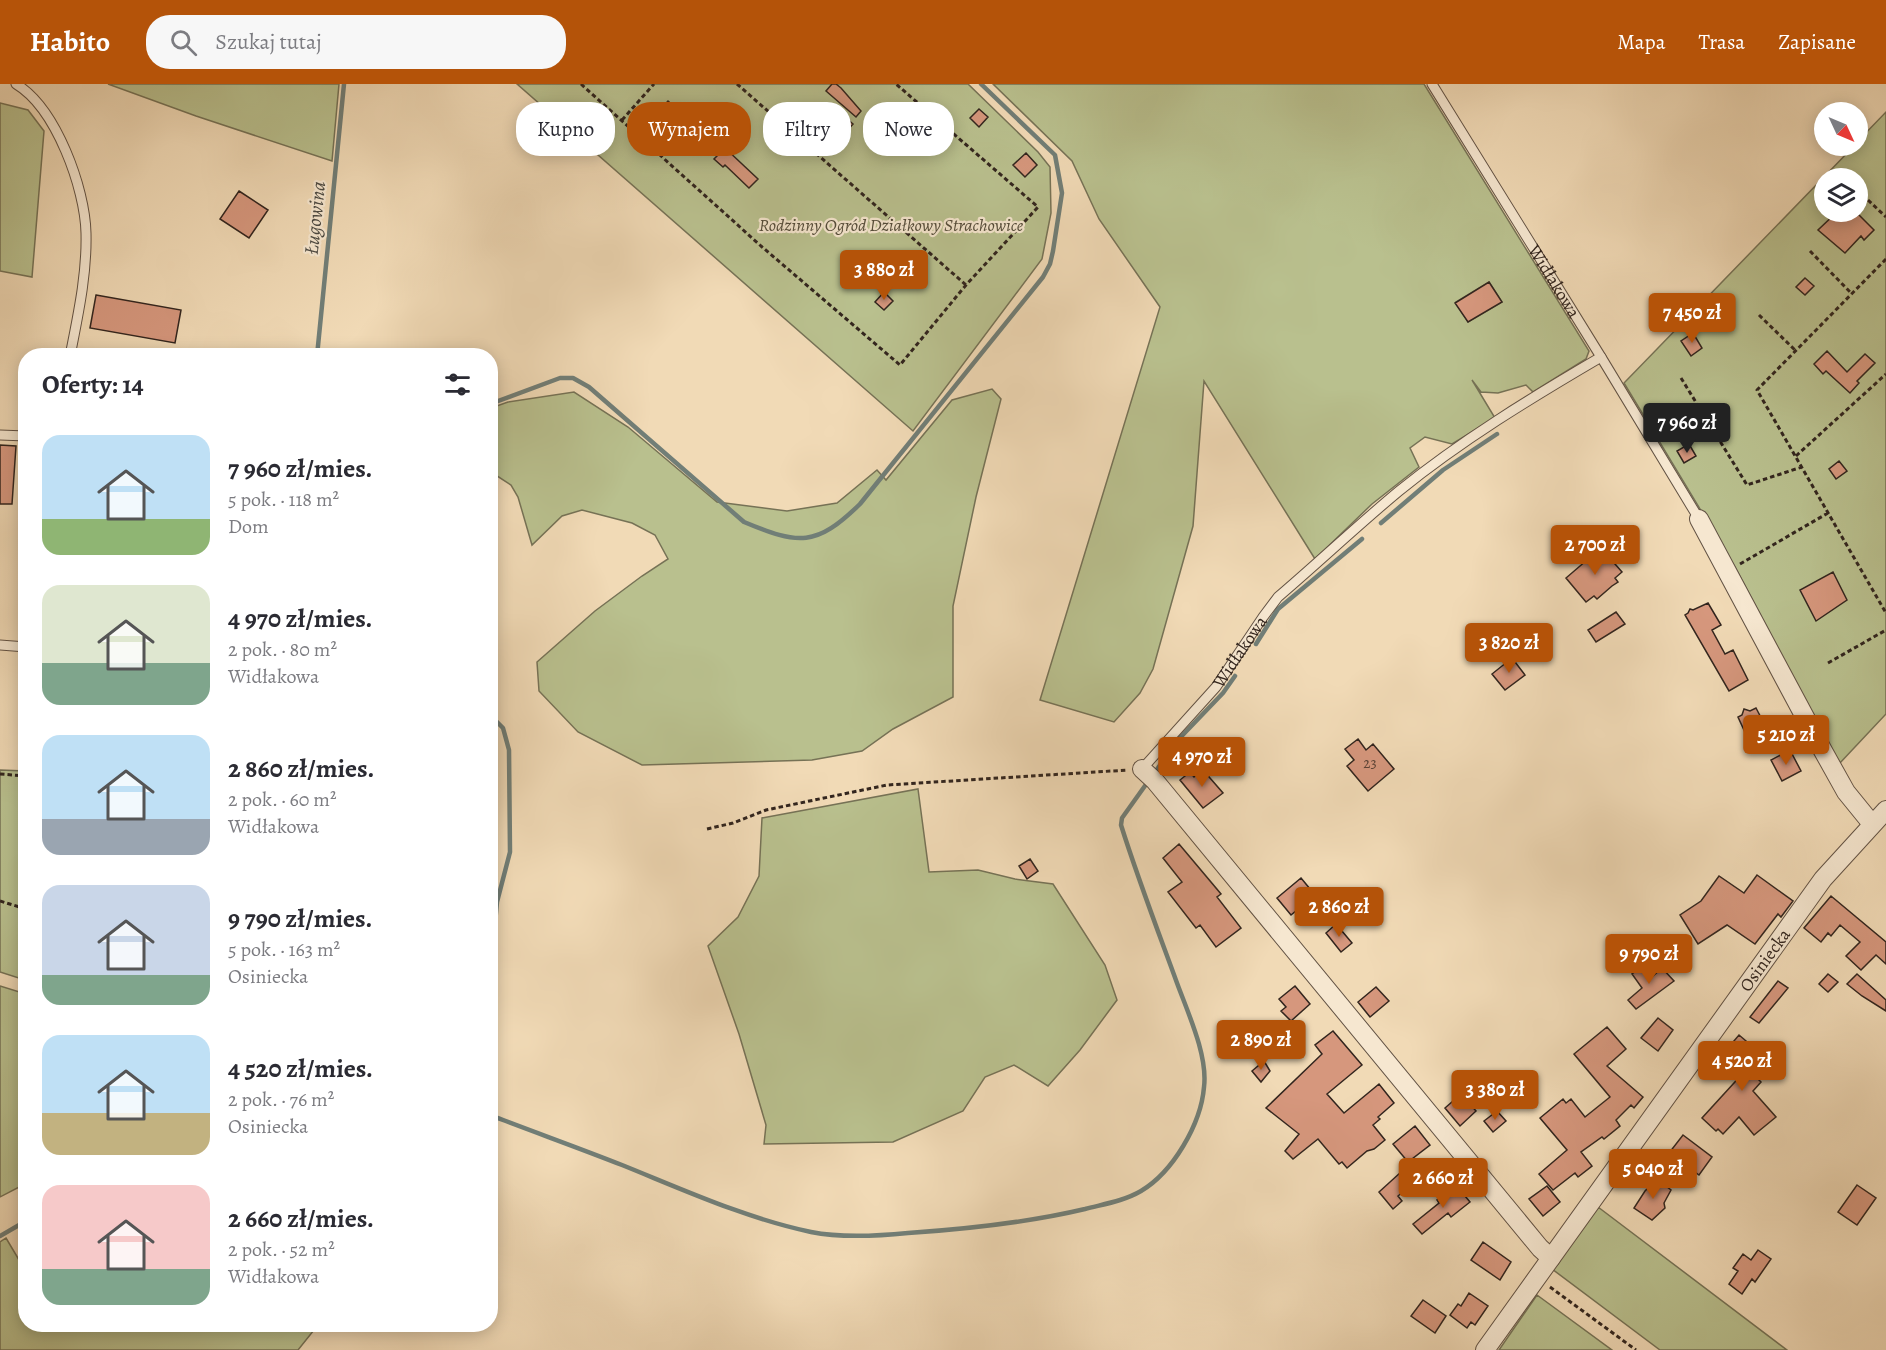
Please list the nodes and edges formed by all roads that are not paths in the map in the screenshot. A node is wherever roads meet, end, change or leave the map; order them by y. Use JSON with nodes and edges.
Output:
{"nodes":[{"id":1,"x":16,"y":84,"type":"edge"},
{"id":2,"x":1432,"y":84,"type":"edge"},
{"id":3,"x":72,"y":348,"type":"edge"},
{"id":4,"x":1601,"y":357,"type":"junction"},
{"id":5,"x":0,"y":435,"type":"edge"},
{"id":6,"x":18,"y":436,"type":"edge"},
{"id":7,"x":1699,"y":519,"type":"joint"},
{"id":8,"x":0,"y":645,"type":"edge"},
{"id":9,"x":18,"y":646,"type":"edge"},
{"id":10,"x":1142,"y":769,"type":"joint"},
{"id":11,"x":1886,"y":810,"type":"edge"},
{"id":12,"x":1872,"y":824,"type":"junction"},
{"id":13,"x":1551,"y":1258,"type":"junction"},
{"id":14,"x":1485,"y":1350,"type":"edge"}],
"edges":[{"from":1,"to":3,"type":"lane"},
{"from":2,"to":4,"type":"lane","name":"Widłakowa"},
{"from":4,"to":7,"type":"lane"},
{"from":4,"to":10,"type":"lane","name":"Widłakowa"},
{"from":5,"to":6,"type":"lane"},
{"from":7,"to":12,"type":"street"},
{"from":8,"to":9,"type":"lane"},
{"from":10,"to":13,"type":"street"},
{"from":11,"to":12,"type":"street","name":"Osiniecka"},
{"from":12,"to":13,"type":"street","name":"Osiniecka"},
{"from":13,"to":14,"type":"street","name":"Osiniecka"}]}
